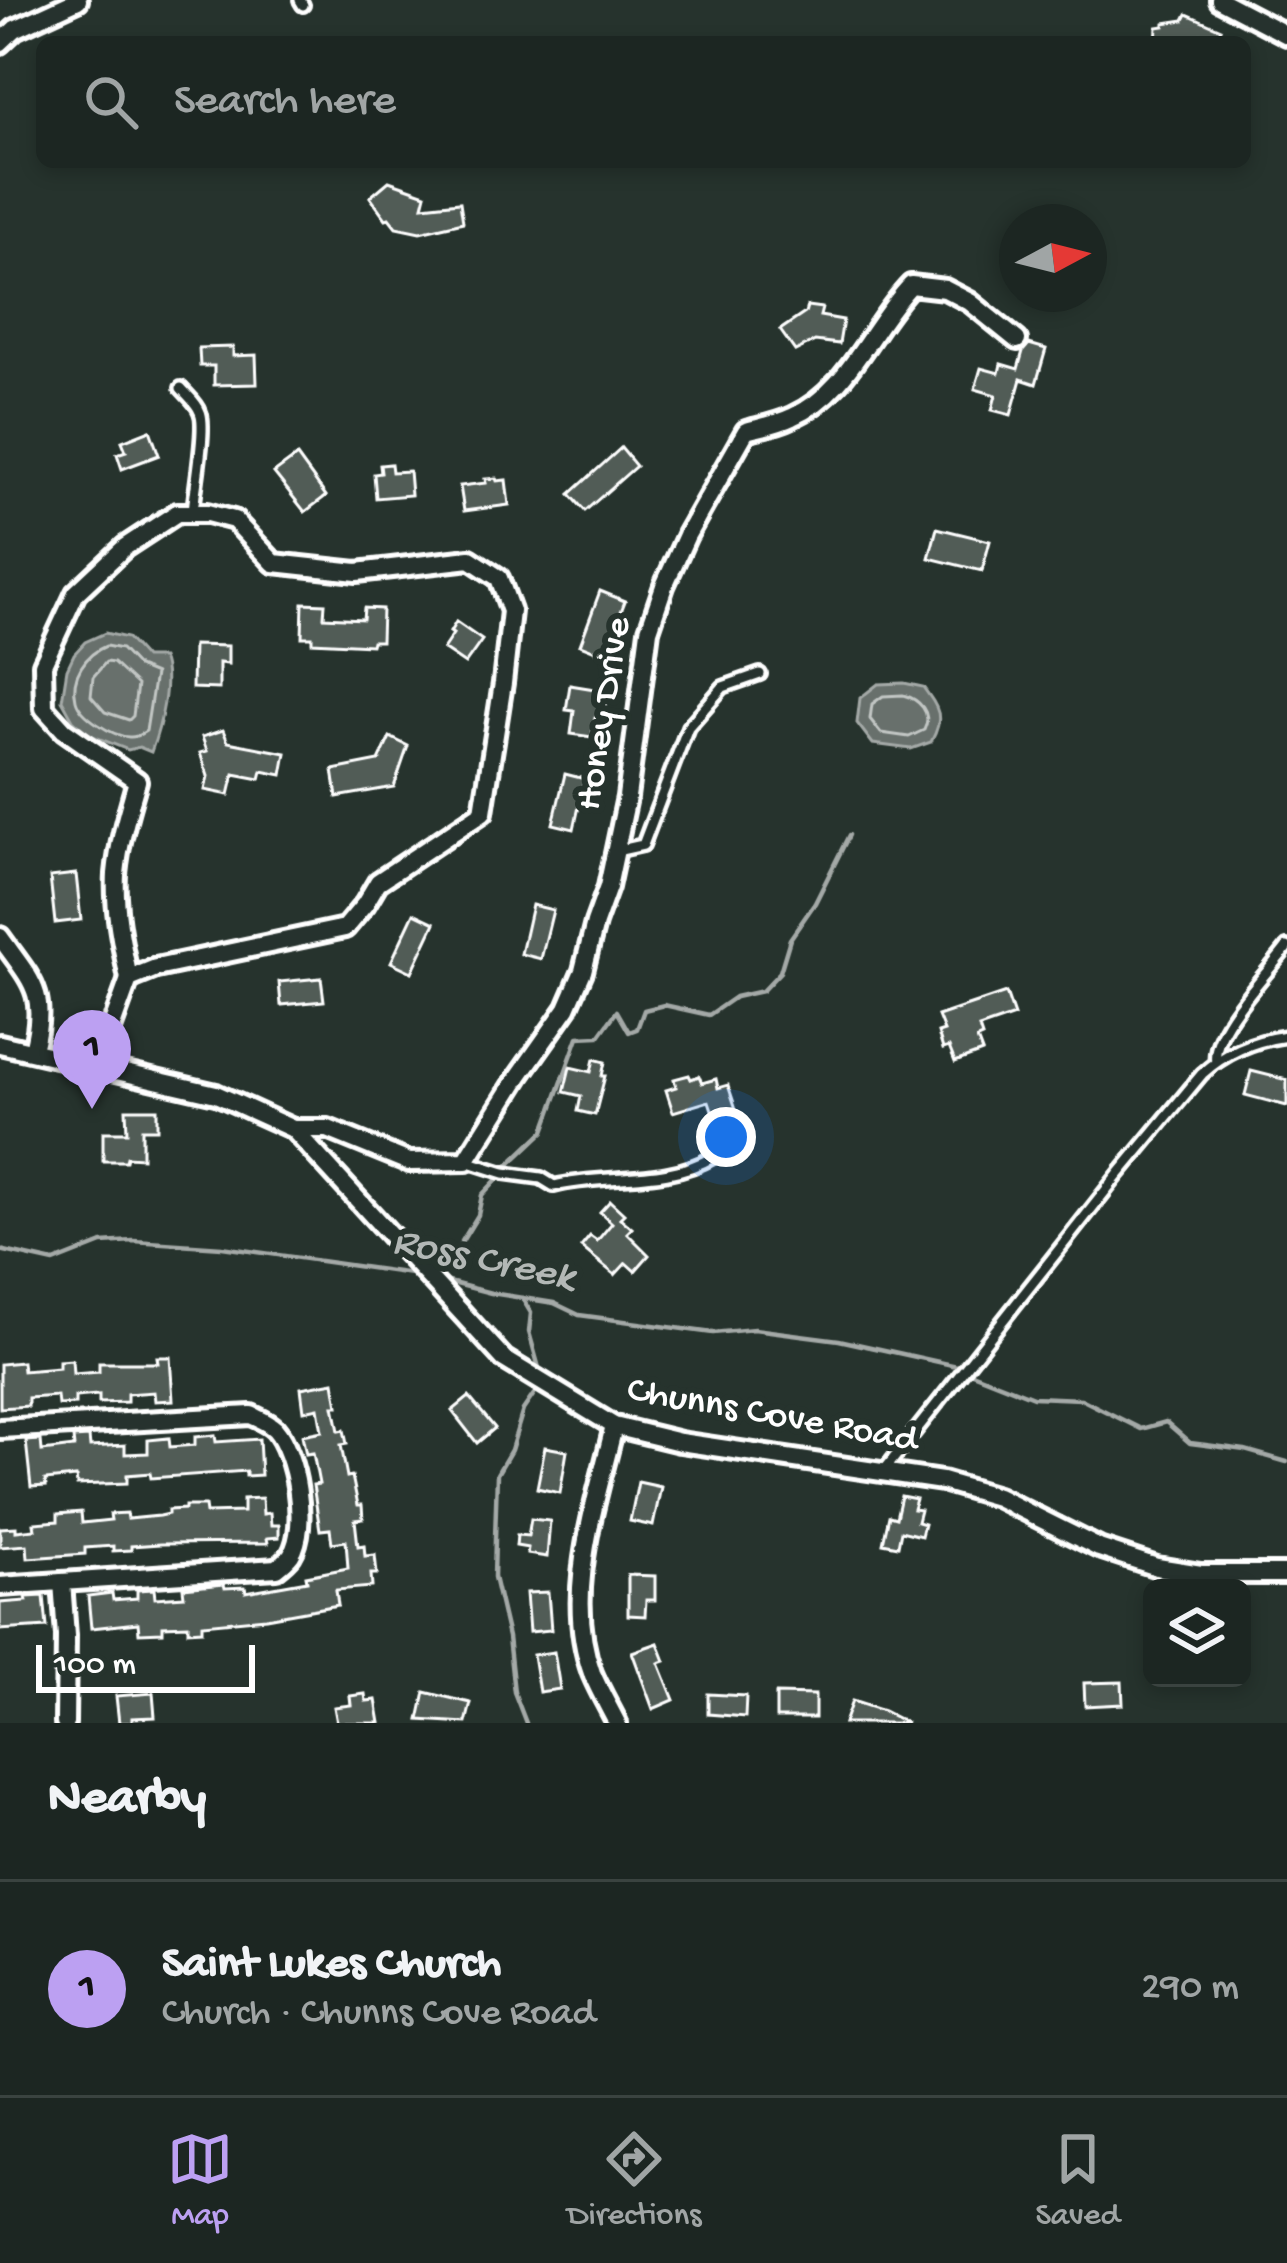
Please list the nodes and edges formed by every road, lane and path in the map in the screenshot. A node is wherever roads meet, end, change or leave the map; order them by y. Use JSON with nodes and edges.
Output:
{"nodes":[{"id":1,"x":78,"y":0,"type":"edge"},
{"id":2,"x":1220,"y":0,"type":"edge"},
{"id":3,"x":1287,"y":35,"type":"edge"},
{"id":4,"x":0,"y":44,"type":"edge"},
{"id":5,"x":1017,"y":340,"type":"dead end"},
{"id":6,"x":181,"y":388,"type":"dead end"},
{"id":7,"x":193,"y":513,"type":"junction"},
{"id":8,"x":760,"y":674,"type":"dead end"},
{"id":9,"x":616,"y":851,"type":"junction"},
{"id":10,"x":0,"y":937,"type":"edge"},
{"id":11,"x":1287,"y":946,"type":"edge"},
{"id":12,"x":129,"y":979,"type":"junction"},
{"id":13,"x":1287,"y":1036,"type":"edge"},
{"id":14,"x":0,"y":1044,"type":"edge"},
{"id":15,"x":33,"y":1050,"type":"junction"},
{"id":16,"x":1216,"y":1062,"type":"junction"},
{"id":17,"x":97,"y":1068,"type":"junction"},
{"id":18,"x":293,"y":1129,"type":"junction"},
{"id":19,"x":713,"y":1157,"type":"dead end"},
{"id":20,"x":466,"y":1161,"type":"junction"},
{"id":21,"x":614,"y":1426,"type":"junction"},
{"id":22,"x":0,"y":1430,"type":"edge"},
{"id":23,"x":884,"y":1472,"type":"junction"},
{"id":24,"x":1287,"y":1574,"type":"edge"},
{"id":25,"x":62,"y":1582,"type":"junction"},
{"id":26,"x":0,"y":1586,"type":"edge"},
{"id":27,"x":65,"y":1723,"type":"edge"},
{"id":28,"x":617,"y":1723,"type":"edge"}],
"edges":[{"from":1,"to":4,"type":"street"},
{"from":2,"to":3,"type":"street"},
{"from":5,"to":9,"type":"street","name":"Honey Drive"},
{"from":6,"to":7,"type":"lane"},
{"from":7,"to":12,"type":"street"},
{"from":7,"to":12,"type":"street"},
{"from":8,"to":9,"type":"lane"},
{"from":9,"to":20,"type":"street","name":"Honey Drive"},
{"from":10,"to":15,"type":"street"},
{"from":11,"to":16,"type":"lane"},
{"from":12,"to":17,"type":"street"},
{"from":13,"to":16,"type":"lane"},
{"from":14,"to":15,"type":"street","name":"Chunns Cove Road"},
{"from":15,"to":17,"type":"street","name":"Chunns Cove Road"},
{"from":16,"to":23,"type":"lane"},
{"from":17,"to":18,"type":"street","name":"Chunns Cove Road"},
{"from":18,"to":20,"type":"street"},
{"from":18,"to":21,"type":"street","name":"Chunns Cove Road"},
{"from":19,"to":20,"type":"lane"},
{"from":21,"to":23,"type":"street","name":"Chunns Cove Road"},
{"from":21,"to":28,"type":"street"},
{"from":22,"to":25,"type":"street"},
{"from":23,"to":24,"type":"street","name":"Chunns Cove Road"},
{"from":25,"to":26,"type":"street"},
{"from":25,"to":27,"type":"street"}]}
